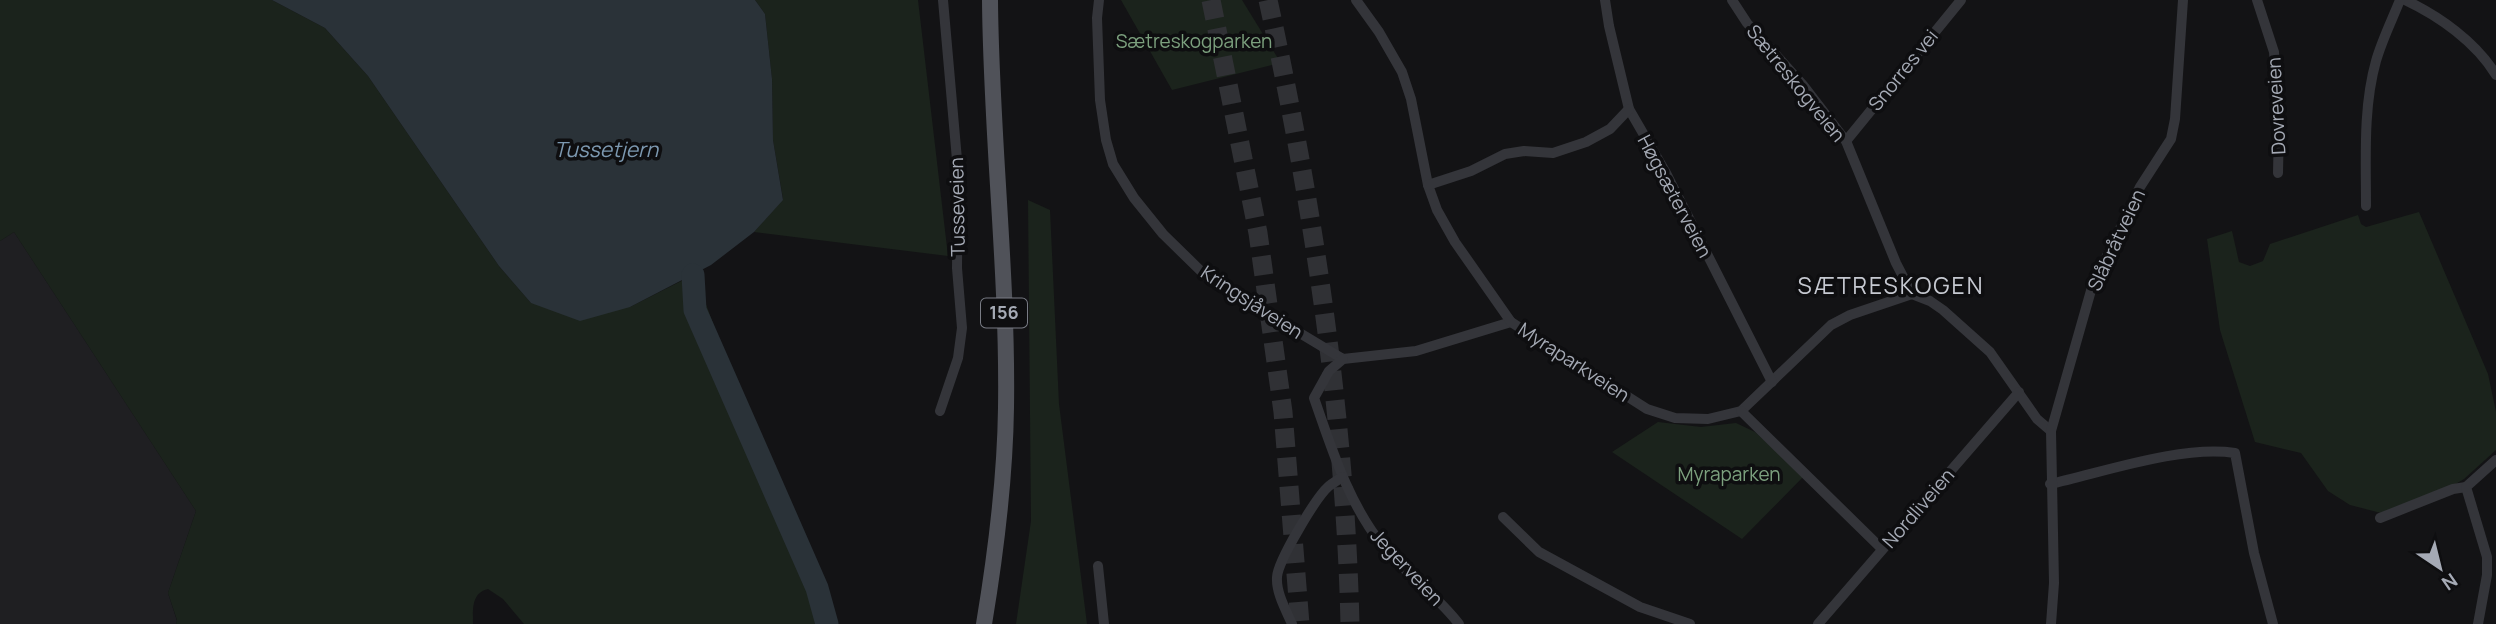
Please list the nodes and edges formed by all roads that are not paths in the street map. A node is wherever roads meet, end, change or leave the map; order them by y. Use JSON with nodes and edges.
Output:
{"nodes":[{"id":1,"x":943,"y":0,"type":"edge"},
{"id":2,"x":990,"y":0,"type":"edge"},
{"id":3,"x":1099,"y":0,"type":"edge"},
{"id":4,"x":1356,"y":0,"type":"edge"},
{"id":5,"x":1605,"y":0,"type":"edge"},
{"id":6,"x":1732,"y":0,"type":"edge"},
{"id":7,"x":1961,"y":0,"type":"edge"},
{"id":8,"x":2183,"y":0,"type":"edge"},
{"id":9,"x":2257,"y":0,"type":"edge"},
{"id":10,"x":2402,"y":0,"type":"edge"},
{"id":11,"x":2496,"y":75,"type":"edge"},
{"id":12,"x":1629,"y":109,"type":"junction"},
{"id":13,"x":1846,"y":141,"type":"junction"},
{"id":14,"x":2278,"y":173,"type":"dead end"},
{"id":15,"x":1428,"y":185,"type":"junction"},
{"id":16,"x":2366,"y":206,"type":"dead end"},
{"id":17,"x":1912,"y":294,"type":"junction"},
{"id":18,"x":1511,"y":322,"type":"junction"},
{"id":19,"x":1343,"y":359,"type":"junction"},
{"id":20,"x":1772,"y":382,"type":"junction"},
{"id":21,"x":2019,"y":392,"type":"junction"},
{"id":22,"x":940,"y":411,"type":"dead end"},
{"id":23,"x":1741,"y":411,"type":"junction"},
{"id":24,"x":2051,"y":432,"type":"junction"},
{"id":25,"x":2496,"y":460,"type":"edge"},
{"id":26,"x":1342,"y":477,"type":"junction"},
{"id":27,"x":2050,"y":484,"type":"junction"},
{"id":28,"x":2466,"y":487,"type":"junction"},
{"id":29,"x":1503,"y":517,"type":"dead end"},
{"id":30,"x":2380,"y":518,"type":"dead end"},
{"id":31,"x":1882,"y":549,"type":"junction"},
{"id":32,"x":1098,"y":566,"type":"dead end"},
{"id":33,"x":984,"y":624,"type":"edge"},
{"id":34,"x":1104,"y":624,"type":"edge"},
{"id":35,"x":1292,"y":624,"type":"edge"},
{"id":36,"x":1459,"y":624,"type":"edge"},
{"id":37,"x":1690,"y":624,"type":"edge"},
{"id":38,"x":1818,"y":624,"type":"edge"},
{"id":39,"x":2051,"y":624,"type":"edge"},
{"id":40,"x":2273,"y":624,"type":"edge"},
{"id":41,"x":2478,"y":624,"type":"edge"}],
"edges":[{"from":1,"to":22,"type":"street","name":"Tusseveien"},
{"from":2,"to":33,"type":"main road","number":"156"},
{"from":3,"to":19,"type":"street","name":"Kringsjåveien"},
{"from":4,"to":15,"type":"street","name":"Myraparkveien"},
{"from":5,"to":12,"type":"street","name":"Høgsæterveien"},
{"from":6,"to":13,"type":"street","name":"Sætreskogveien"},
{"from":7,"to":13,"type":"street","name":"Snorres vei"},
{"from":8,"to":24,"type":"street","name":"Slåbråtveien"},
{"from":9,"to":14,"type":"street","name":"Dovreveien"},
{"from":10,"to":11,"type":"street"},
{"from":10,"to":16,"type":"street"},
{"from":12,"to":15,"type":"street"},
{"from":12,"to":20,"type":"street","name":"Høgsæterveien"},
{"from":13,"to":17,"type":"street","name":"Sætreskogveien"},
{"from":15,"to":18,"type":"street","name":"Myraparkveien"},
{"from":17,"to":20,"type":"street","name":"Myraparkveien"},
{"from":17,"to":21,"type":"street"},
{"from":18,"to":19,"type":"street"},
{"from":18,"to":23,"type":"street","name":"Myraparkveien"},
{"from":19,"to":26,"type":"street","name":"Jegerveien"},
{"from":20,"to":23,"type":"street","name":"Myraparkveien"},
{"from":21,"to":24,"type":"street"},
{"from":21,"to":31,"type":"street","name":"Nordliveien"},
{"from":23,"to":31,"type":"street"},
{"from":24,"to":27,"type":"street","name":"Slåbråtveien"},
{"from":25,"to":28,"type":"street"},
{"from":26,"to":35,"type":"street"},
{"from":26,"to":36,"type":"street","name":"Jegerveien"},
{"from":27,"to":39,"type":"street","name":"Slåbråtveien"},
{"from":27,"to":40,"type":"street"},
{"from":28,"to":30,"type":"street"},
{"from":28,"to":41,"type":"street"},
{"from":29,"to":37,"type":"street"},
{"from":31,"to":38,"type":"street","name":"Nordliveien"},
{"from":32,"to":34,"type":"street"}]}
